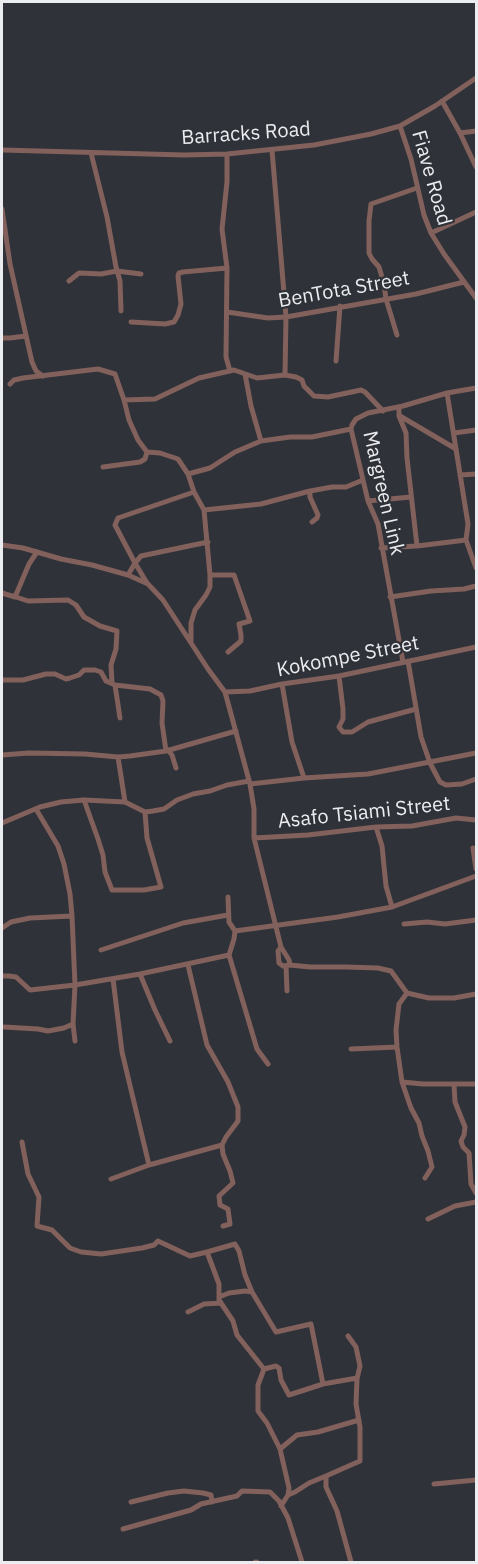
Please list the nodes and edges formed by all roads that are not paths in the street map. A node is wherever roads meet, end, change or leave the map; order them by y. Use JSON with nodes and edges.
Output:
{"nodes":[{"id":1,"x":477,"y":78,"type":"edge"},
{"id":2,"x":442,"y":101,"type":"junction"},
{"id":3,"x":400,"y":126,"type":"junction"},
{"id":4,"x":477,"y":131,"type":"edge"},
{"id":5,"x":460,"y":133,"type":"junction"},
{"id":6,"x":2,"y":150,"type":"edge"},
{"id":7,"x":272,"y":150,"type":"junction"},
{"id":8,"x":92,"y":153,"type":"junction"},
{"id":9,"x":227,"y":154,"type":"junction"},
{"id":10,"x":477,"y":167,"type":"edge"},
{"id":11,"x":417,"y":188,"type":"junction"},
{"id":12,"x":2,"y":209,"type":"edge"},
{"id":13,"x":477,"y":212,"type":"edge"},
{"id":14,"x":430,"y":232,"type":"junction"},
{"id":15,"x":4,"y":246,"type":"edge"},
{"id":16,"x":226,"y":268,"type":"junction"},
{"id":17,"x":117,"y":271,"type":"junction"},
{"id":18,"x":141,"y":274,"type":"dead end"},
{"id":19,"x":69,"y":281,"type":"dead end"},
{"id":20,"x":464,"y":282,"type":"junction"},
{"id":21,"x":477,"y":298,"type":"edge"},
{"id":22,"x":386,"y":299,"type":"junction"},
{"id":23,"x":340,"y":306,"type":"junction"},
{"id":24,"x":121,"y":311,"type":"dead end"},
{"id":25,"x":227,"y":312,"type":"junction"},
{"id":26,"x":286,"y":317,"type":"junction"},
{"id":27,"x":131,"y":322,"type":"dead end"},
{"id":28,"x":398,"y":335,"type":"dead end"},
{"id":29,"x":26,"y":336,"type":"junction"},
{"id":30,"x":2,"y":338,"type":"edge"},
{"id":31,"x":336,"y":361,"type":"dead end"},
{"id":32,"x":230,"y":371,"type":"junction"},
{"id":33,"x":245,"y":375,"type":"junction"},
{"id":34,"x":285,"y":375,"type":"junction"},
{"id":35,"x":43,"y":376,"type":"junction"},
{"id":36,"x":10,"y":384,"type":"dead end"},
{"id":37,"x":477,"y":388,"type":"edge"},
{"id":38,"x":447,"y":393,"type":"junction"},
{"id":39,"x":124,"y":400,"type":"junction"},
{"id":40,"x":399,"y":407,"type":"junction"},
{"id":41,"x":383,"y":411,"type":"junction"},
{"id":42,"x":399,"y":416,"type":"junction"},
{"id":43,"x":351,"y":429,"type":"junction"},
{"id":44,"x":477,"y":430,"type":"edge"},
{"id":45,"x":454,"y":433,"type":"junction"},
{"id":46,"x":261,"y":441,"type":"junction"},
{"id":47,"x":456,"y":449,"type":"junction"},
{"id":48,"x":147,"y":452,"type":"junction"},
{"id":49,"x":103,"y":467,"type":"dead end"},
{"id":50,"x":188,"y":474,"type":"junction"},
{"id":51,"x":477,"y":474,"type":"edge"},
{"id":52,"x":460,"y":475,"type":"junction"},
{"id":53,"x":363,"y":480,"type":"junction"},
{"id":54,"x":194,"y":492,"type":"junction"},
{"id":55,"x":310,"y":492,"type":"junction"},
{"id":56,"x":411,"y":497,"type":"junction"},
{"id":57,"x":368,"y":501,"type":"junction"},
{"id":58,"x":204,"y":510,"type":"junction"},
{"id":59,"x":312,"y":522,"type":"dead end"},
{"id":60,"x":477,"y":523,"type":"edge"},
{"id":61,"x":468,"y":524,"type":"junction"},
{"id":62,"x":466,"y":540,"type":"junction"},
{"id":63,"x":208,"y":542,"type":"junction"},
{"id":64,"x":2,"y":545,"type":"edge"},
{"id":65,"x":417,"y":546,"type":"junction"},
{"id":66,"x":381,"y":548,"type":"junction"},
{"id":67,"x":37,"y":552,"type":"junction"},
{"id":68,"x":135,"y":563,"type":"junction"},
{"id":69,"x":477,"y":568,"type":"edge"},
{"id":70,"x":128,"y":575,"type":"junction"},
{"id":71,"x":210,"y":575,"type":"junction"},
{"id":72,"x":148,"y":584,"type":"junction"},
{"id":73,"x":477,"y":586,"type":"edge"},
{"id":74,"x":2,"y":593,"type":"edge"},
{"id":75,"x":13,"y":596,"type":"junction"},
{"id":76,"x":390,"y":597,"type":"junction"},
{"id":77,"x":191,"y":643,"type":"junction"},
{"id":78,"x":477,"y":647,"type":"edge"},
{"id":79,"x":228,"y":652,"type":"dead end"},
{"id":80,"x":406,"y":661,"type":"junction"},
{"id":81,"x":339,"y":676,"type":"junction"},
{"id":82,"x":3,"y":678,"type":"edge"},
{"id":83,"x":113,"y":684,"type":"junction"},
{"id":84,"x":282,"y":684,"type":"junction"},
{"id":85,"x":225,"y":692,"type":"junction"},
{"id":86,"x":416,"y":710,"type":"junction"},
{"id":87,"x":120,"y":718,"type":"dead end"},
{"id":88,"x":236,"y":731,"type":"junction"},
{"id":89,"x":167,"y":751,"type":"junction"},
{"id":90,"x":477,"y":753,"type":"edge"},
{"id":91,"x":2,"y":755,"type":"edge"},
{"id":92,"x":118,"y":757,"type":"junction"},
{"id":93,"x":430,"y":763,"type":"junction"},
{"id":94,"x":176,"y":768,"type":"dead end"},
{"id":95,"x":304,"y":777,"type":"junction"},
{"id":96,"x":477,"y":779,"type":"edge"},
{"id":97,"x":250,"y":783,"type":"junction"},
{"id":98,"x":84,"y":800,"type":"junction"},
{"id":99,"x":125,"y":802,"type":"junction"},
{"id":100,"x":36,"y":810,"type":"junction"},
{"id":101,"x":145,"y":812,"type":"junction"},
{"id":102,"x":477,"y":820,"type":"edge"},
{"id":103,"x":2,"y":823,"type":"edge"},
{"id":104,"x":376,"y":827,"type":"junction"},
{"id":105,"x":254,"y":838,"type":"junction"},
{"id":106,"x":473,"y":848,"type":"dead end"},
{"id":107,"x":477,"y":868,"type":"edge"},
{"id":108,"x":477,"y":876,"type":"edge"},
{"id":109,"x":228,"y":897,"type":"dead end"},
{"id":110,"x":392,"y":907,"type":"junction"},
{"id":111,"x":228,"y":915,"type":"junction"},
{"id":112,"x":72,"y":916,"type":"junction"},
{"id":113,"x":477,"y":920,"type":"edge"},
{"id":114,"x":404,"y":924,"type":"dead end"},
{"id":115,"x":277,"y":926,"type":"junction"},
{"id":116,"x":2,"y":928,"type":"edge"},
{"id":117,"x":235,"y":931,"type":"junction"},
{"id":118,"x":281,"y":947,"type":"junction"},
{"id":119,"x":101,"y":950,"type":"dead end"},
{"id":120,"x":228,"y":956,"type":"junction"},
{"id":121,"x":188,"y":965,"type":"junction"},
{"id":122,"x":288,"y":965,"type":"junction"},
{"id":123,"x":140,"y":974,"type":"junction"},
{"id":124,"x":2,"y":976,"type":"edge"},
{"id":125,"x":113,"y":979,"type":"junction"},
{"id":126,"x":75,"y":985,"type":"junction"},
{"id":127,"x":287,"y":991,"type":"dead end"},
{"id":128,"x":407,"y":993,"type":"junction"},
{"id":129,"x":477,"y":994,"type":"edge"},
{"id":130,"x":73,"y":1024,"type":"junction"},
{"id":131,"x":4,"y":1027,"type":"dead end"},
{"id":132,"x":75,"y":1041,"type":"dead end"},
{"id":133,"x":170,"y":1041,"type":"dead end"},
{"id":134,"x":397,"y":1047,"type":"junction"},
{"id":135,"x":351,"y":1049,"type":"dead end"},
{"id":136,"x":268,"y":1064,"type":"dead end"},
{"id":137,"x":402,"y":1082,"type":"junction"},
{"id":138,"x":477,"y":1084,"type":"edge"},
{"id":139,"x":454,"y":1085,"type":"junction"},
{"id":140,"x":22,"y":1142,"type":"dead end"},
{"id":141,"x":222,"y":1145,"type":"junction"},
{"id":142,"x":149,"y":1165,"type":"junction"},
{"id":143,"x":425,"y":1178,"type":"dead end"},
{"id":144,"x":111,"y":1179,"type":"dead end"},
{"id":145,"x":477,"y":1192,"type":"edge"},
{"id":146,"x":477,"y":1202,"type":"edge"},
{"id":147,"x":428,"y":1219,"type":"dead end"},
{"id":148,"x":223,"y":1226,"type":"dead end"},
{"id":149,"x":207,"y":1252,"type":"junction"},
{"id":150,"x":252,"y":1292,"type":"junction"},
{"id":151,"x":220,"y":1300,"type":"junction"},
{"id":152,"x":188,"y":1312,"type":"dead end"},
{"id":153,"x":348,"y":1336,"type":"dead end"},
{"id":154,"x":264,"y":1369,"type":"junction"},
{"id":155,"x":357,"y":1378,"type":"junction"},
{"id":156,"x":323,"y":1384,"type":"junction"},
{"id":157,"x":358,"y":1420,"type":"junction"},
{"id":158,"x":280,"y":1449,"type":"junction"},
{"id":159,"x":326,"y":1476,"type":"junction"},
{"id":160,"x":477,"y":1480,"type":"edge"},
{"id":161,"x":434,"y":1484,"type":"dead end"},
{"id":162,"x":288,"y":1495,"type":"junction"},
{"id":163,"x":131,"y":1502,"type":"dead end"},
{"id":164,"x":212,"y":1502,"type":"junction"},
{"id":165,"x":281,"y":1506,"type":"junction"},
{"id":166,"x":123,"y":1530,"type":"dead end"},
{"id":167,"x":302,"y":1563,"type":"edge"},
{"id":168,"x":351,"y":1563,"type":"edge"}],
"edges":[{"from":1,"to":2,"type":"street","name":"Barracks Road"},
{"from":2,"to":3,"type":"street","name":"Barracks Road"},
{"from":2,"to":5,"type":"street"},
{"from":3,"to":7,"type":"street","name":"Barracks Road"},
{"from":3,"to":11,"type":"street","name":"Fiave Road"},
{"from":4,"to":5,"type":"street"},
{"from":5,"to":10,"type":"street"},
{"from":6,"to":8,"type":"street","name":"Barracks Road"},
{"from":7,"to":9,"type":"street","name":"Barracks Road"},
{"from":7,"to":26,"type":"street"},
{"from":8,"to":9,"type":"street","name":"Barracks Road"},
{"from":8,"to":17,"type":"street"},
{"from":9,"to":16,"type":"street"},
{"from":11,"to":14,"type":"street","name":"Fiave Road"},
{"from":11,"to":22,"type":"street"},
{"from":12,"to":15,"type":"street"},
{"from":13,"to":14,"type":"street"},
{"from":14,"to":20,"type":"street","name":"Fiave Road"},
{"from":15,"to":29,"type":"street"},
{"from":16,"to":25,"type":"street"},
{"from":16,"to":27,"type":"street"},
{"from":17,"to":18,"type":"street"},
{"from":17,"to":19,"type":"street"},
{"from":17,"to":24,"type":"street"},
{"from":20,"to":21,"type":"street","name":"Fiave Road"},
{"from":20,"to":22,"type":"street","name":"BenTota Street"},
{"from":22,"to":23,"type":"street","name":"BenTota Street"},
{"from":22,"to":28,"type":"street"},
{"from":23,"to":26,"type":"street","name":"BenTota Street"},
{"from":23,"to":31,"type":"street"},
{"from":25,"to":26,"type":"street","name":"BenTota Street"},
{"from":25,"to":32,"type":"street"},
{"from":26,"to":34,"type":"street"},
{"from":29,"to":30,"type":"street"},
{"from":29,"to":35,"type":"street"},
{"from":32,"to":33,"type":"street"},
{"from":32,"to":39,"type":"street"},
{"from":33,"to":34,"type":"street"},
{"from":33,"to":46,"type":"street"},
{"from":34,"to":41,"type":"street"},
{"from":35,"to":36,"type":"street"},
{"from":35,"to":39,"type":"street"},
{"from":37,"to":38,"type":"street","name":"Margreen Link"},
{"from":38,"to":40,"type":"street","name":"Margreen Link"},
{"from":38,"to":45,"type":"street"},
{"from":39,"to":48,"type":"street"},
{"from":40,"to":41,"type":"street","name":"Margreen Link"},
{"from":40,"to":42,"type":"street"},
{"from":41,"to":43,"type":"street","name":"Margreen Link"},
{"from":42,"to":47,"type":"street"},
{"from":42,"to":56,"type":"street"},
{"from":43,"to":46,"type":"street"},
{"from":43,"to":53,"type":"street","name":"Margreen Link"},
{"from":44,"to":45,"type":"street"},
{"from":45,"to":47,"type":"street"},
{"from":46,"to":50,"type":"street"},
{"from":47,"to":52,"type":"street"},
{"from":48,"to":49,"type":"street"},
{"from":48,"to":50,"type":"street"},
{"from":50,"to":54,"type":"street"},
{"from":51,"to":52,"type":"street"},
{"from":52,"to":61,"type":"street"},
{"from":53,"to":55,"type":"street"},
{"from":53,"to":57,"type":"street","name":"Margreen Link"},
{"from":54,"to":58,"type":"street"},
{"from":54,"to":68,"type":"street"},
{"from":55,"to":58,"type":"street"},
{"from":55,"to":59,"type":"street"},
{"from":56,"to":57,"type":"street"},
{"from":56,"to":65,"type":"street"},
{"from":57,"to":66,"type":"street","name":"Margreen Link"},
{"from":58,"to":63,"type":"street"},
{"from":60,"to":61,"type":"street"},
{"from":61,"to":62,"type":"street"},
{"from":62,"to":65,"type":"street"},
{"from":62,"to":69,"type":"street"},
{"from":63,"to":68,"type":"street"},
{"from":63,"to":71,"type":"street"},
{"from":64,"to":67,"type":"street"},
{"from":65,"to":66,"type":"street"},
{"from":66,"to":76,"type":"street","name":"Margreen Link"},
{"from":67,"to":70,"type":"street"},
{"from":67,"to":75,"type":"street"},
{"from":68,"to":70,"type":"street"},
{"from":68,"to":72,"type":"street"},
{"from":70,"to":72,"type":"street"},
{"from":71,"to":77,"type":"street"},
{"from":71,"to":79,"type":"street"},
{"from":72,"to":77,"type":"street"},
{"from":73,"to":76,"type":"street"},
{"from":74,"to":75,"type":"street"},
{"from":75,"to":83,"type":"street"},
{"from":76,"to":80,"type":"street","name":"Margreen Link"},
{"from":77,"to":85,"type":"street"},
{"from":78,"to":80,"type":"street","name":"Kokompe Street"},
{"from":80,"to":81,"type":"street","name":"Kokompe Street"},
{"from":80,"to":86,"type":"street","name":"Margreen Link"},
{"from":81,"to":84,"type":"street","name":"Kokompe Street"},
{"from":81,"to":86,"type":"street"},
{"from":82,"to":83,"type":"street"},
{"from":83,"to":87,"type":"street"},
{"from":83,"to":89,"type":"street"},
{"from":84,"to":85,"type":"street","name":"Kokompe Street"},
{"from":84,"to":95,"type":"street"},
{"from":85,"to":88,"type":"street"},
{"from":86,"to":93,"type":"street","name":"Margreen Link"},
{"from":88,"to":89,"type":"street"},
{"from":88,"to":97,"type":"street"},
{"from":89,"to":92,"type":"street"},
{"from":89,"to":94,"type":"street"},
{"from":90,"to":93,"type":"street"},
{"from":91,"to":92,"type":"street"},
{"from":92,"to":99,"type":"street"},
{"from":93,"to":95,"type":"street"},
{"from":93,"to":96,"type":"street"},
{"from":95,"to":97,"type":"street"},
{"from":97,"to":101,"type":"street"},
{"from":97,"to":105,"type":"street"},
{"from":98,"to":99,"type":"street"},
{"from":98,"to":100,"type":"street"},
{"from":98,"to":101,"type":"street"},
{"from":99,"to":101,"type":"street"},
{"from":100,"to":103,"type":"street"},
{"from":100,"to":112,"type":"street"},
{"from":102,"to":104,"type":"street","name":"Asafo Tsiami Street"},
{"from":104,"to":105,"type":"street","name":"Asafo Tsiami Street"},
{"from":104,"to":110,"type":"street"},
{"from":105,"to":115,"type":"street"},
{"from":106,"to":107,"type":"street"},
{"from":108,"to":110,"type":"street"},
{"from":109,"to":111,"type":"street"},
{"from":110,"to":115,"type":"street"},
{"from":111,"to":117,"type":"street"},
{"from":111,"to":119,"type":"street"},
{"from":112,"to":116,"type":"street"},
{"from":112,"to":126,"type":"street"},
{"from":113,"to":114,"type":"street"},
{"from":115,"to":117,"type":"street"},
{"from":115,"to":118,"type":"street"},
{"from":117,"to":120,"type":"street"},
{"from":118,"to":122,"type":"street"},
{"from":118,"to":122,"type":"street"},
{"from":120,"to":121,"type":"street"},
{"from":120,"to":136,"type":"street"},
{"from":121,"to":123,"type":"street"},
{"from":121,"to":141,"type":"street"},
{"from":122,"to":127,"type":"street"},
{"from":122,"to":128,"type":"street"},
{"from":123,"to":125,"type":"street"},
{"from":123,"to":133,"type":"street"},
{"from":124,"to":126,"type":"street"},
{"from":125,"to":126,"type":"street"},
{"from":125,"to":142,"type":"street"},
{"from":126,"to":130,"type":"street"},
{"from":128,"to":129,"type":"street"},
{"from":128,"to":134,"type":"street"},
{"from":130,"to":131,"type":"street"},
{"from":130,"to":132,"type":"street"},
{"from":134,"to":135,"type":"street"},
{"from":134,"to":137,"type":"street"},
{"from":137,"to":139,"type":"street"},
{"from":137,"to":143,"type":"street"},
{"from":138,"to":139,"type":"street"},
{"from":139,"to":145,"type":"street"},
{"from":140,"to":149,"type":"street"},
{"from":141,"to":142,"type":"street"},
{"from":141,"to":148,"type":"street"},
{"from":142,"to":144,"type":"street"},
{"from":146,"to":147,"type":"street"},
{"from":149,"to":150,"type":"street"},
{"from":149,"to":151,"type":"street"},
{"from":150,"to":151,"type":"street"},
{"from":150,"to":156,"type":"street"},
{"from":151,"to":152,"type":"street"},
{"from":151,"to":154,"type":"street"},
{"from":153,"to":155,"type":"street"},
{"from":154,"to":156,"type":"street"},
{"from":154,"to":158,"type":"street"},
{"from":155,"to":156,"type":"street"},
{"from":155,"to":157,"type":"street"},
{"from":157,"to":158,"type":"street"},
{"from":157,"to":159,"type":"street"},
{"from":158,"to":162,"type":"street"},
{"from":159,"to":162,"type":"street"},
{"from":159,"to":168,"type":"street"},
{"from":160,"to":161,"type":"street"},
{"from":162,"to":165,"type":"street"},
{"from":163,"to":164,"type":"street"},
{"from":164,"to":165,"type":"street"},
{"from":164,"to":166,"type":"street"},
{"from":165,"to":167,"type":"street"}]}
